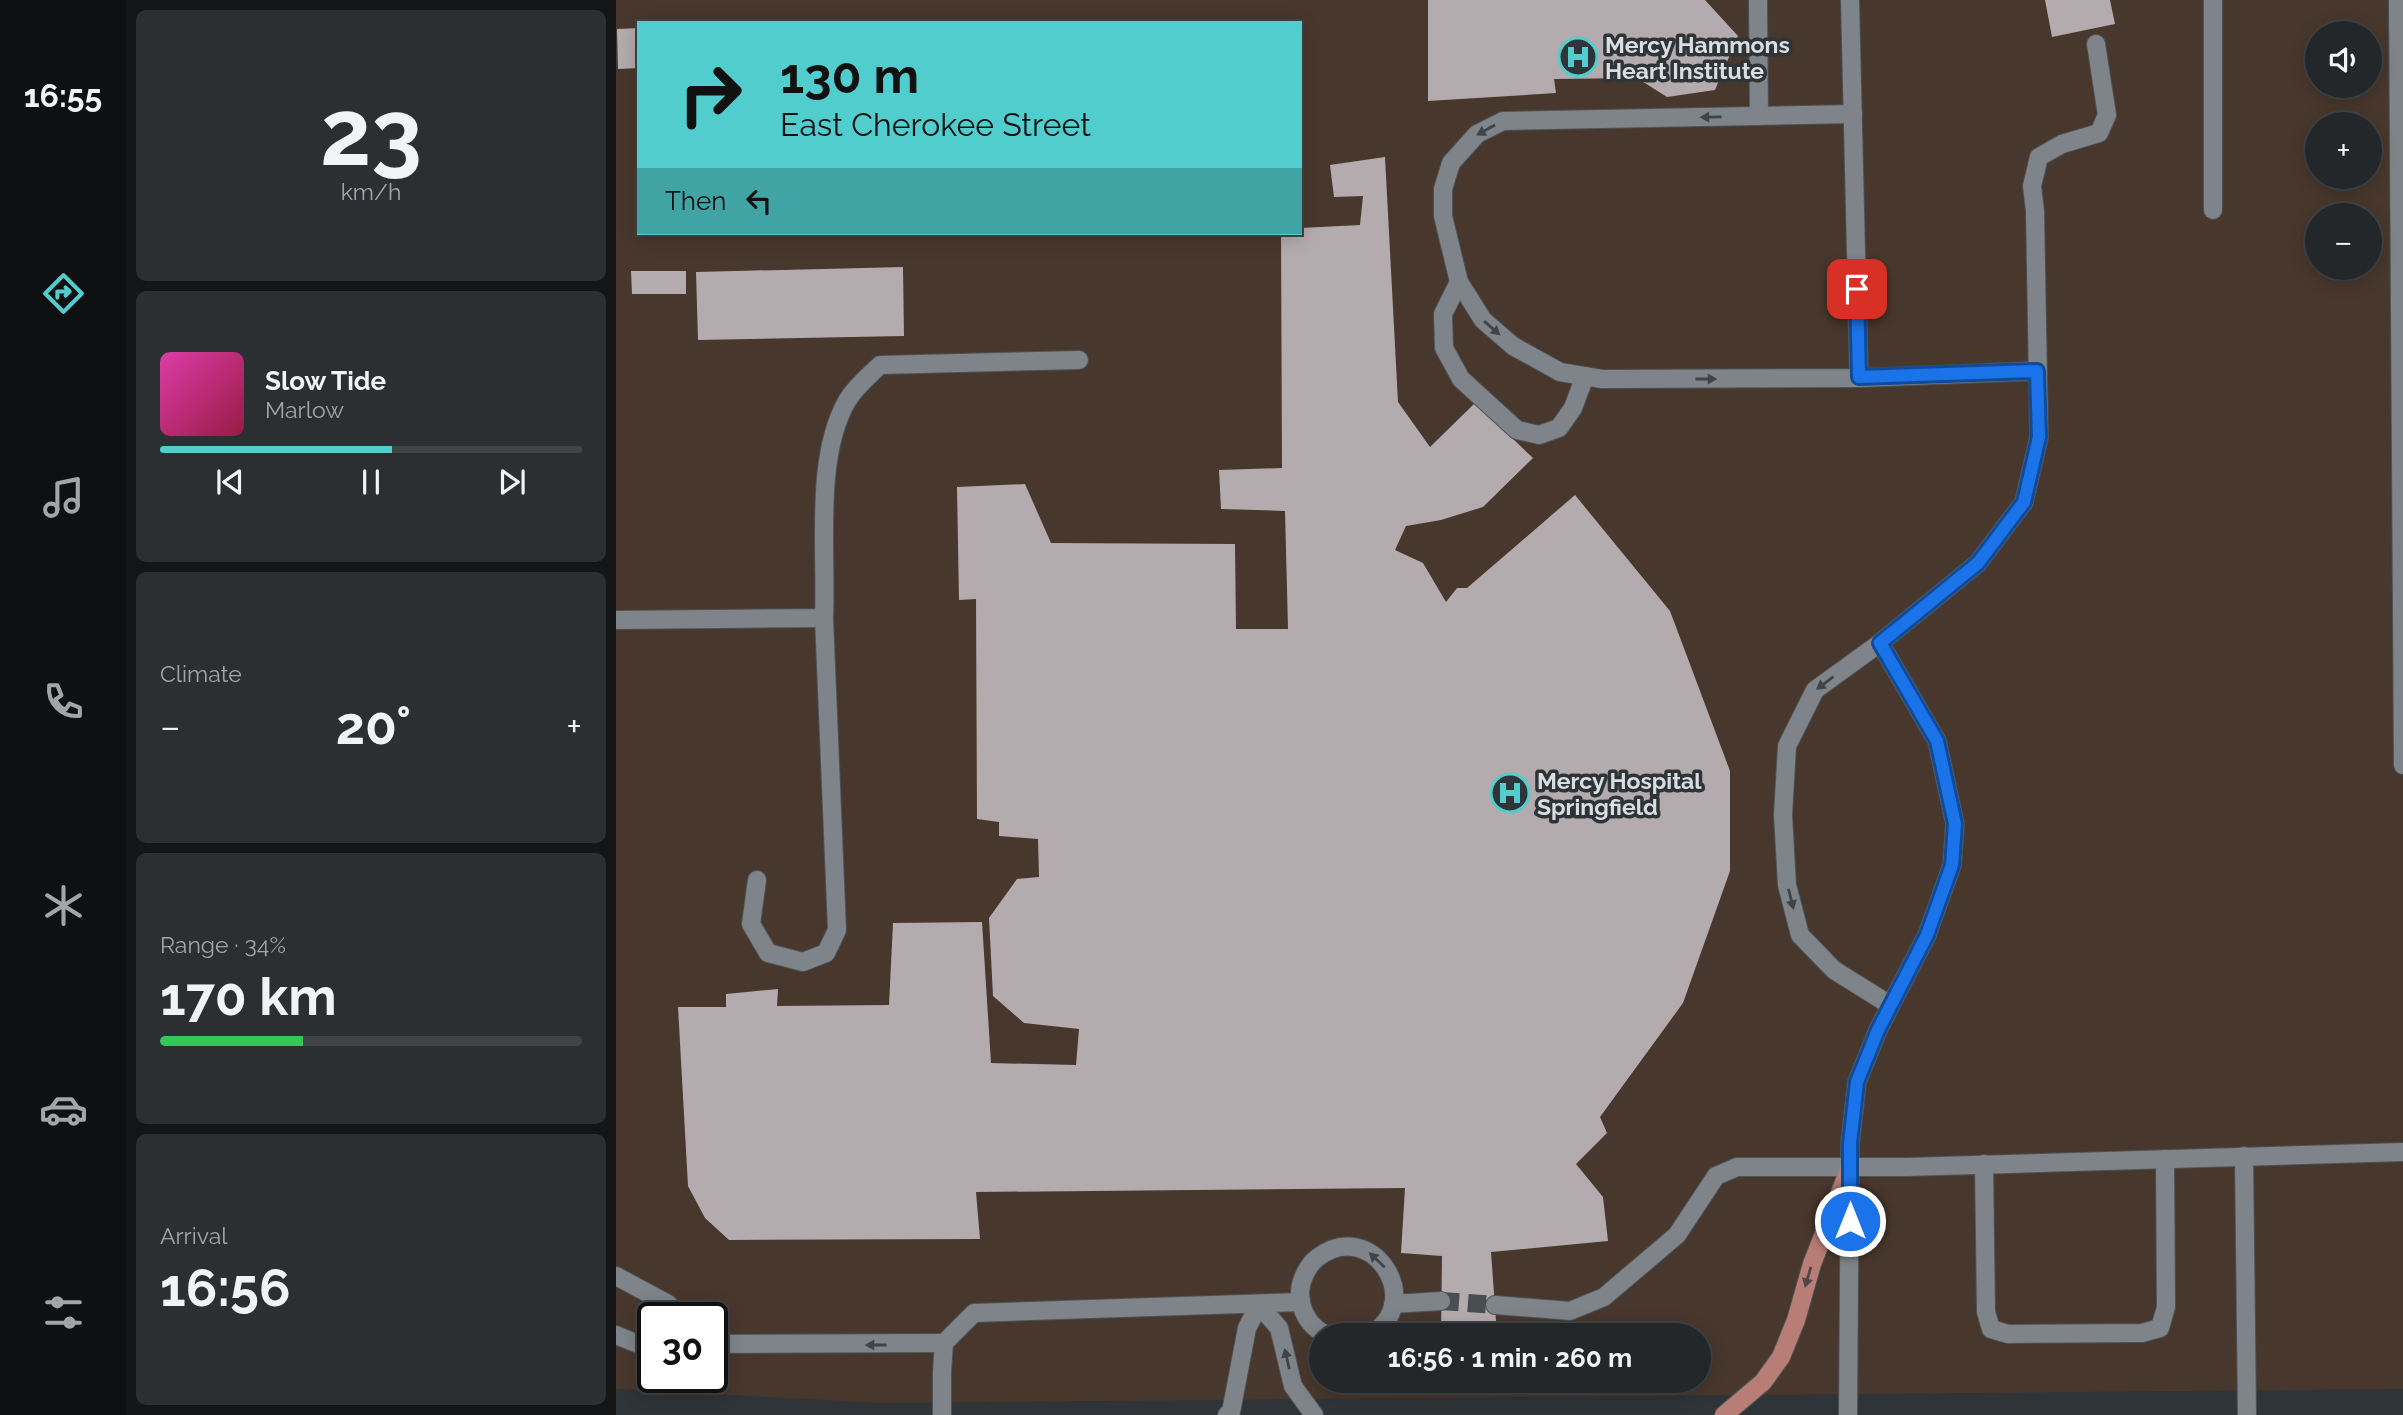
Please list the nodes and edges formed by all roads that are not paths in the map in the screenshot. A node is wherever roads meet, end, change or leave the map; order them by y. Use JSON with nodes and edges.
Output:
{"nodes":[{"id":1,"x":1758,"y":0,"type":"edge"},
{"id":2,"x":1850,"y":0,"type":"edge"},
{"id":3,"x":2213,"y":0,"type":"edge"},
{"id":4,"x":2398,"y":0,"type":"edge"},
{"id":5,"x":2096,"y":44,"type":"dead end"},
{"id":6,"x":1853,"y":114,"type":"junction"},
{"id":7,"x":1759,"y":116,"type":"junction"},
{"id":8,"x":2213,"y":210,"type":"dead end"},
{"id":9,"x":1459,"y":282,"type":"junction"},
{"id":10,"x":1079,"y":360,"type":"dead end"},
{"id":11,"x":2037,"y":371,"type":"junction"},
{"id":12,"x":1585,"y":376,"type":"junction"},
{"id":13,"x":1859,"y":377,"type":"junction"},
{"id":14,"x":824,"y":618,"type":"junction"},
{"id":15,"x":616,"y":620,"type":"edge"},
{"id":16,"x":1880,"y":643,"type":"junction"},
{"id":17,"x":2403,"y":765,"type":"edge"},
{"id":18,"x":757,"y":880,"type":"dead end"},
{"id":19,"x":1890,"y":1005,"type":"junction"},
{"id":20,"x":2403,"y":1152,"type":"edge"},
{"id":21,"x":2244,"y":1156,"type":"junction"},
{"id":22,"x":2165,"y":1159,"type":"junction"},
{"id":23,"x":1984,"y":1164,"type":"junction"},
{"id":24,"x":1850,"y":1167,"type":"junction"},
{"id":25,"x":616,"y":1276,"type":"edge"},
{"id":26,"x":1441,"y":1301,"type":"tunnel mouth"},
{"id":27,"x":663,"y":1302,"type":"edge"},
{"id":28,"x":1301,"y":1302,"type":"junction"},
{"id":29,"x":1393,"y":1304,"type":"junction"},
{"id":30,"x":1259,"y":1305,"type":"junction"},
{"id":31,"x":1495,"y":1305,"type":"tunnel mouth"},
{"id":32,"x":1311,"y":1323,"type":"edge"},
{"id":33,"x":1384,"y":1323,"type":"edge"},
{"id":34,"x":616,"y":1335,"type":"edge"},
{"id":35,"x":728,"y":1343,"type":"edge"},
{"id":36,"x":944,"y":1343,"type":"junction"},
{"id":37,"x":637,"y":1344,"type":"edge"},
{"id":38,"x":942,"y":1415,"type":"edge"},
{"id":39,"x":1227,"y":1415,"type":"edge"},
{"id":40,"x":1314,"y":1415,"type":"edge"},
{"id":41,"x":1724,"y":1415,"type":"edge"},
{"id":42,"x":1848,"y":1415,"type":"edge"},
{"id":43,"x":2246,"y":1415,"type":"edge"}],
"edges":[{"from":1,"to":7,"type":"street"},
{"from":2,"to":6,"type":"street"},
{"from":3,"to":8,"type":"street"},
{"from":4,"to":17,"type":"street"},
{"from":5,"to":11,"type":"street"},
{"from":6,"to":7,"type":"street"},
{"from":6,"to":13,"type":"street"},
{"from":7,"to":9,"type":"street","one_way":true},
{"from":9,"to":12,"type":"street","one_way":true},
{"from":9,"to":12,"type":"street"},
{"from":10,"to":14,"type":"street"},
{"from":11,"to":13,"type":"street"},
{"from":11,"to":16,"type":"street"},
{"from":12,"to":13,"type":"street","one_way":true},
{"from":14,"to":15,"type":"street"},
{"from":14,"to":18,"type":"street"},
{"from":16,"to":19,"type":"street"},
{"from":16,"to":19,"type":"street","one_way":true},
{"from":19,"to":24,"type":"street"},
{"from":20,"to":21,"type":"street"},
{"from":21,"to":22,"type":"street"},
{"from":21,"to":43,"type":"street"},
{"from":22,"to":23,"type":"street"},
{"from":22,"to":23,"type":"street"},
{"from":23,"to":24,"type":"street"},
{"from":24,"to":31,"type":"street"},
{"from":24,"to":41,"type":"main road","one_way":true},
{"from":24,"to":42,"type":"street"},
{"from":25,"to":27,"type":"street"},
{"from":26,"to":29,"type":"street"},
{"from":29,"to":28,"type":"street","one_way":true},
{"from":28,"to":30,"type":"street"},
{"from":28,"to":32,"type":"street"},
{"from":29,"to":33,"type":"street"},
{"from":30,"to":36,"type":"street"},
{"from":30,"to":39,"type":"street"},
{"from":40,"to":30,"type":"street","one_way":true},
{"from":34,"to":37,"type":"street"},
{"from":36,"to":35,"type":"street","one_way":true},
{"from":36,"to":38,"type":"street"}]}
